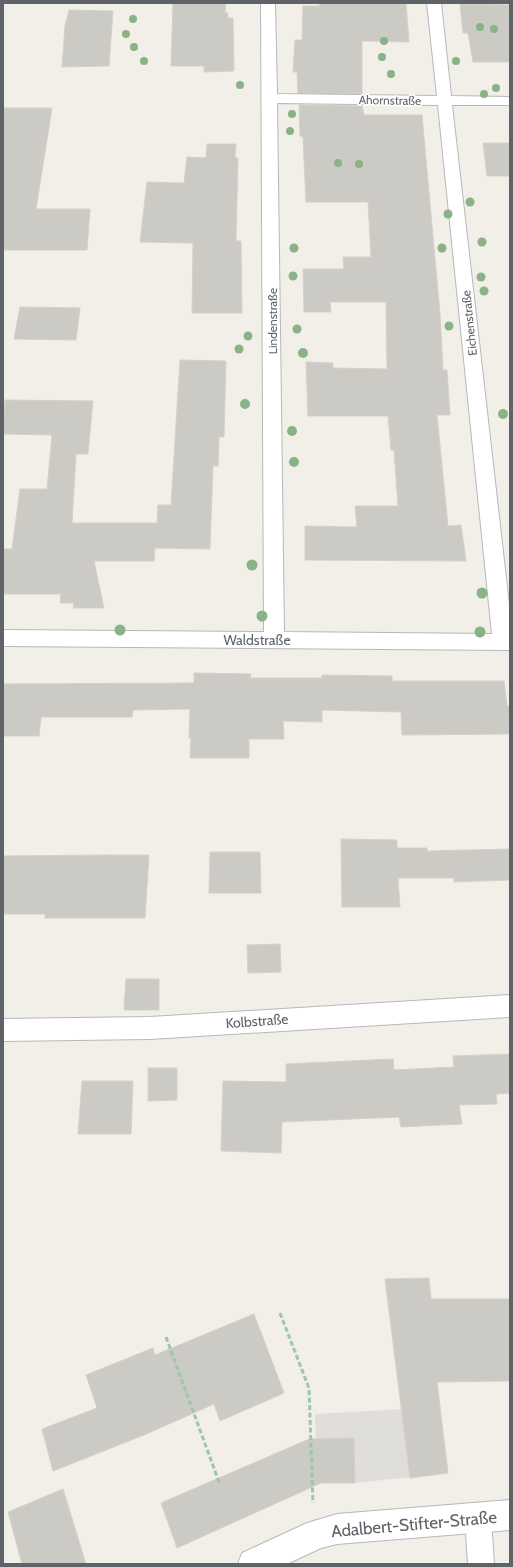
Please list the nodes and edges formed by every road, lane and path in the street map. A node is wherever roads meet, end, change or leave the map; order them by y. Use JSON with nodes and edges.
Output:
{"nodes":[{"id":1,"x":268,"y":3,"type":"edge"},
{"id":2,"x":434,"y":3,"type":"edge"},
{"id":3,"x":270,"y":98,"type":"junction"},
{"id":4,"x":445,"y":101,"type":"junction"},
{"id":5,"x":510,"y":101,"type":"edge"},
{"id":6,"x":3,"y":638,"type":"edge"},
{"id":7,"x":274,"y":640,"type":"junction"},
{"id":8,"x":506,"y":642,"type":"edge"},
{"id":9,"x":510,"y":1006,"type":"edge"},
{"id":10,"x":3,"y":1030,"type":"edge"},
{"id":11,"x":280,"y":1313,"type":"dead end"},
{"id":12,"x":166,"y":1337,"type":"dead end"},
{"id":13,"x":219,"y":1482,"type":"dead end"},
{"id":14,"x":510,"y":1515,"type":"edge"},
{"id":15,"x":478,"y":1518,"type":"junction"},
{"id":16,"x":318,"y":1534,"type":"junction"},
{"id":17,"x":253,"y":1564,"type":"edge"},
{"id":18,"x":481,"y":1564,"type":"edge"}],
"edges":[{"from":1,"to":3,"type":"street","name":"Lindenstraße"},
{"from":2,"to":4,"type":"street","name":"Eichenstraße"},
{"from":3,"to":4,"type":"street","name":"Ahornstraße"},
{"from":3,"to":7,"type":"street","name":"Lindenstraße"},
{"from":4,"to":5,"type":"street","name":"Ahornstraße"},
{"from":4,"to":8,"type":"street","name":"Eichenstraße"},
{"from":6,"to":7,"type":"street","name":"Waldstraße"},
{"from":7,"to":8,"type":"street","name":"Waldstraße"},
{"from":9,"to":10,"type":"street","name":"Kolbstraße"},
{"from":11,"to":16,"type":"path"},
{"from":12,"to":13,"type":"path"},
{"from":14,"to":15,"type":"street","name":"Adalbert-Stifter-Straße"},
{"from":15,"to":16,"type":"street","name":"Adalbert-Stifter-Straße"},
{"from":15,"to":18,"type":"lane"},
{"from":16,"to":17,"type":"street","name":"Adalbert-Stifter-Straße"}]}
